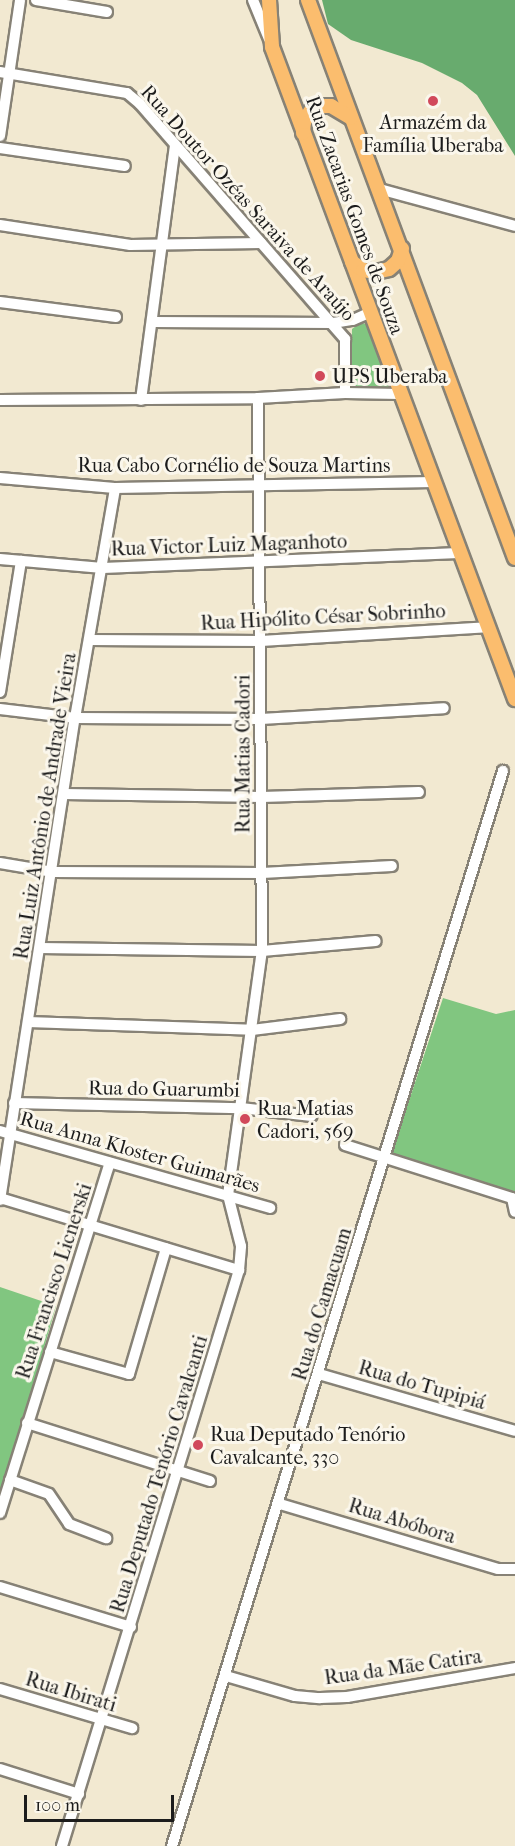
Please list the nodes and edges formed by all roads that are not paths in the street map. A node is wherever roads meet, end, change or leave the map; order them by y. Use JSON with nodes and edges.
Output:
{"nodes":[{"id":1,"x":20,"y":0,"type":"edge"},
{"id":2,"x":36,"y":0,"type":"edge"},
{"id":3,"x":253,"y":0,"type":"edge"},
{"id":4,"x":269,"y":0,"type":"edge"},
{"id":5,"x":308,"y":0,"type":"edge"},
{"id":6,"x":107,"y":12,"type":"dead end"},
{"id":7,"x":272,"y":47,"type":"junction"},
{"id":8,"x":5,"y":73,"type":"edge"},
{"id":9,"x":351,"y":118,"type":"junction"},
{"id":10,"x":303,"y":133,"type":"junction"},
{"id":11,"x":0,"y":136,"type":"edge"},
{"id":12,"x":176,"y":146,"type":"junction"},
{"id":13,"x":0,"y":148,"type":"edge"},
{"id":14,"x":125,"y":166,"type":"dead end"},
{"id":15,"x":379,"y":189,"type":"junction"},
{"id":16,"x":0,"y":225,"type":"edge"},
{"id":17,"x":515,"y":226,"type":"edge"},
{"id":18,"x":261,"y":243,"type":"junction"},
{"id":19,"x":163,"y":244,"type":"junction"},
{"id":20,"x":402,"y":249,"type":"junction"},
{"id":21,"x":352,"y":262,"type":"junction"},
{"id":22,"x":0,"y":302,"type":"edge"},
{"id":23,"x":371,"y":312,"type":"junction"},
{"id":24,"x":117,"y":317,"type":"dead end"},
{"id":25,"x":353,"y":320,"type":"junction"},
{"id":26,"x":153,"y":322,"type":"junction"},
{"id":27,"x":333,"y":323,"type":"junction"},
{"id":28,"x":345,"y":339,"type":"junction"},
{"id":29,"x":345,"y":393,"type":"junction"},
{"id":30,"x":400,"y":394,"type":"junction"},
{"id":31,"x":258,"y":398,"type":"junction"},
{"id":32,"x":0,"y":400,"type":"edge"},
{"id":33,"x":141,"y":400,"type":"junction"},
{"id":34,"x":0,"y":478,"type":"edge"},
{"id":35,"x":433,"y":482,"type":"junction"},
{"id":36,"x":260,"y":487,"type":"junction"},
{"id":37,"x":115,"y":488,"type":"junction"},
{"id":38,"x":459,"y":554,"type":"junction"},
{"id":39,"x":515,"y":558,"type":"edge"},
{"id":40,"x":0,"y":559,"type":"edge"},
{"id":41,"x":21,"y":561,"type":"junction"},
{"id":42,"x":261,"y":562,"type":"junction"},
{"id":43,"x":103,"y":568,"type":"junction"},
{"id":44,"x":487,"y":627,"type":"junction"},
{"id":45,"x":90,"y":640,"type":"junction"},
{"id":46,"x":261,"y":641,"type":"junction"},
{"id":47,"x":0,"y":692,"type":"edge"},
{"id":48,"x":515,"y":699,"type":"edge"},
{"id":49,"x":444,"y":708,"type":"dead end"},
{"id":50,"x":0,"y":709,"type":"edge"},
{"id":51,"x":75,"y":718,"type":"junction"},
{"id":52,"x":261,"y":719,"type":"junction"},
{"id":53,"x":503,"y":771,"type":"dead end"},
{"id":54,"x":419,"y":792,"type":"dead end"},
{"id":55,"x":64,"y":794,"type":"junction"},
{"id":56,"x":262,"y":797,"type":"junction"},
{"id":57,"x":0,"y":863,"type":"edge"},
{"id":58,"x":392,"y":866,"type":"dead end"},
{"id":59,"x":53,"y":872,"type":"junction"},
{"id":60,"x":262,"y":873,"type":"junction"},
{"id":61,"x":376,"y":941,"type":"dead end"},
{"id":62,"x":40,"y":948,"type":"junction"},
{"id":63,"x":262,"y":951,"type":"junction"},
{"id":64,"x":340,"y":1018,"type":"dead end"},
{"id":65,"x":28,"y":1022,"type":"junction"},
{"id":66,"x":252,"y":1030,"type":"junction"},
{"id":67,"x":15,"y":1103,"type":"junction"},
{"id":68,"x":241,"y":1108,"type":"junction"},
{"id":69,"x":312,"y":1116,"type":"dead end"},
{"id":70,"x":4,"y":1132,"type":"edge"},
{"id":71,"x":345,"y":1145,"type":"dead end"},
{"id":72,"x":385,"y":1158,"type":"junction"},
{"id":73,"x":110,"y":1164,"type":"junction"},
{"id":74,"x":228,"y":1195,"type":"junction"},
{"id":75,"x":0,"y":1199,"type":"edge"},
{"id":76,"x":270,"y":1208,"type":"dead end"},
{"id":77,"x":515,"y":1212,"type":"edge"},
{"id":78,"x":91,"y":1225,"type":"junction"},
{"id":79,"x":166,"y":1248,"type":"junction"},
{"id":80,"x":239,"y":1270,"type":"junction"},
{"id":81,"x":50,"y":1352,"type":"junction"},
{"id":82,"x":319,"y":1374,"type":"junction"},
{"id":83,"x":27,"y":1423,"type":"junction"},
{"id":84,"x":515,"y":1431,"type":"edge"},
{"id":85,"x":179,"y":1472,"type":"junction"},
{"id":86,"x":10,"y":1480,"type":"junction"},
{"id":87,"x":210,"y":1481,"type":"dead end"},
{"id":88,"x":280,"y":1504,"type":"junction"},
{"id":89,"x":0,"y":1513,"type":"edge"},
{"id":90,"x":106,"y":1538,"type":"dead end"},
{"id":91,"x":515,"y":1569,"type":"edge"},
{"id":92,"x":0,"y":1587,"type":"edge"},
{"id":93,"x":130,"y":1627,"type":"junction"},
{"id":94,"x":515,"y":1668,"type":"edge"},
{"id":95,"x":226,"y":1676,"type":"junction"},
{"id":96,"x":0,"y":1689,"type":"edge"},
{"id":97,"x":102,"y":1720,"type":"junction"},
{"id":98,"x":132,"y":1728,"type":"dead end"},
{"id":99,"x":0,"y":1769,"type":"edge"},
{"id":100,"x":79,"y":1794,"type":"junction"},
{"id":101,"x":63,"y":1846,"type":"edge"},
{"id":102,"x":172,"y":1846,"type":"edge"}],
"edges":[{"from":1,"to":8,"type":"street"},
{"from":2,"to":6,"type":"street"},
{"from":3,"to":7,"type":"street"},
{"from":4,"to":7,"type":"main road","name":"Rua Zacarias Gomes de Souza"},
{"from":5,"to":9,"type":"main road","name":"Rua Zacarias Gomes de Souza"},
{"from":7,"to":10,"type":"main road","name":"Rua Zacarias Gomes de Souza"},
{"from":8,"to":11,"type":"street"},
{"from":8,"to":12,"type":"street","name":"Rua Doutor Ozéas Saraiva de Araújo"},
{"from":9,"to":10,"type":"main road"},
{"from":9,"to":15,"type":"main road","name":"Rua Zacarias Gomes de Souza"},
{"from":10,"to":21,"type":"main road","name":"Rua Zacarias Gomes de Souza"},
{"from":12,"to":18,"type":"street","name":"Rua Doutor Ozéas Saraiva de Araújo"},
{"from":12,"to":19,"type":"street"},
{"from":13,"to":14,"type":"street"},
{"from":15,"to":17,"type":"street"},
{"from":15,"to":20,"type":"main road","name":"Rua Zacarias Gomes de Souza"},
{"from":16,"to":19,"type":"street"},
{"from":18,"to":19,"type":"street"},
{"from":18,"to":27,"type":"street","name":"Rua Doutor Ozéas Saraiva de Araújo"},
{"from":19,"to":26,"type":"street"},
{"from":20,"to":21,"type":"main road"},
{"from":20,"to":39,"type":"main road","name":"Rua Zacarias Gomes de Souza"},
{"from":21,"to":23,"type":"main road","name":"Rua Zacarias Gomes de Souza"},
{"from":22,"to":24,"type":"street"},
{"from":23,"to":25,"type":"street"},
{"from":23,"to":30,"type":"main road","name":"Rua Zacarias Gomes de Souza"},
{"from":25,"to":27,"type":"street"},
{"from":25,"to":28,"type":"street"},
{"from":26,"to":27,"type":"street"},
{"from":26,"to":33,"type":"street"},
{"from":27,"to":28,"type":"street","name":"Rua Doutor Ozéas Saraiva de Araújo"},
{"from":28,"to":29,"type":"street","name":"Rua Doutor Ozéas Saraiva de Araújo"},
{"from":29,"to":30,"type":"street"},
{"from":29,"to":31,"type":"street"},
{"from":30,"to":35,"type":"main road","name":"Rua Zacarias Gomes de Souza"},
{"from":31,"to":33,"type":"street"},
{"from":31,"to":36,"type":"street","name":"Rua Matias Cadori"},
{"from":32,"to":33,"type":"street"},
{"from":34,"to":37,"type":"street","name":"Rua Cabo Cornélio de Souza Martins"},
{"from":35,"to":36,"type":"street","name":"Rua Cabo Cornélio de Souza Martins"},
{"from":35,"to":38,"type":"main road","name":"Rua Zacarias Gomes de Souza"},
{"from":36,"to":37,"type":"street","name":"Rua Cabo Cornélio de Souza Martins"},
{"from":36,"to":42,"type":"street","name":"Rua Matias Cadori"},
{"from":37,"to":43,"type":"street","name":"Rua Luiz Antônio de Andrade Vieira"},
{"from":38,"to":42,"type":"street","name":"Rua Victor Luiz Maganhoto"},
{"from":38,"to":44,"type":"main road","name":"Rua Zacarias Gomes de Souza"},
{"from":40,"to":41,"type":"street","name":"Rua Victor Luiz Maganhoto"},
{"from":41,"to":43,"type":"street","name":"Rua Victor Luiz Maganhoto"},
{"from":41,"to":47,"type":"street"},
{"from":42,"to":43,"type":"street","name":"Rua Victor Luiz Maganhoto"},
{"from":42,"to":46,"type":"street","name":"Rua Matias Cadori"},
{"from":43,"to":45,"type":"street","name":"Rua Luiz Antônio de Andrade Vieira"},
{"from":44,"to":46,"type":"street","name":"Rua Hipólito César Sobrinho"},
{"from":44,"to":48,"type":"main road","name":"Rua Zacarias Gomes de Souza"},
{"from":45,"to":46,"type":"street","name":"Rua Hipólito César Sobrinho"},
{"from":45,"to":51,"type":"street","name":"Rua Luiz Antônio de Andrade Vieira"},
{"from":46,"to":52,"type":"street","name":"Rua Matias Cadori"},
{"from":49,"to":52,"type":"street"},
{"from":50,"to":51,"type":"street"},
{"from":51,"to":52,"type":"street"},
{"from":51,"to":55,"type":"street","name":"Rua Luiz Antônio de Andrade Vieira"},
{"from":52,"to":56,"type":"street","name":"Rua Matias Cadori"},
{"from":53,"to":72,"type":"street","name":"Rua do Camacuam"},
{"from":54,"to":56,"type":"street"},
{"from":55,"to":56,"type":"street"},
{"from":55,"to":59,"type":"street","name":"Rua Luiz Antônio de Andrade Vieira"},
{"from":56,"to":60,"type":"street","name":"Rua Matias Cadori"},
{"from":57,"to":59,"type":"street"},
{"from":58,"to":60,"type":"street"},
{"from":59,"to":60,"type":"street"},
{"from":59,"to":62,"type":"street","name":"Rua Luiz Antônio de Andrade Vieira"},
{"from":60,"to":63,"type":"street","name":"Rua Matias Cadori"},
{"from":61,"to":63,"type":"street"},
{"from":62,"to":63,"type":"street"},
{"from":62,"to":65,"type":"street","name":"Rua Luiz Antônio de Andrade Vieira"},
{"from":63,"to":66,"type":"street","name":"Rua Matias Cadori"},
{"from":64,"to":66,"type":"street"},
{"from":65,"to":66,"type":"street"},
{"from":65,"to":67,"type":"street","name":"Rua Luiz Antônio de Andrade Vieira"},
{"from":66,"to":68,"type":"street","name":"Rua Matias Cadori"},
{"from":67,"to":68,"type":"street","name":"Rua do Guarumbi"},
{"from":67,"to":70,"type":"street","name":"Rua Luiz Antônio de Andrade Vieira"},
{"from":68,"to":69,"type":"street","name":"Rua do Guarumbi"},
{"from":68,"to":74,"type":"street","name":"Rua Deputado Tenório Cavalcanti"},
{"from":70,"to":73,"type":"street","name":"Rua Anna Kloster Guimarães"},
{"from":70,"to":75,"type":"street","name":"Rua Luiz Antônio de Andrade Vieira"},
{"from":71,"to":72,"type":"street"},
{"from":72,"to":77,"type":"street"},
{"from":72,"to":82,"type":"street","name":"Rua do Camacuam"},
{"from":73,"to":74,"type":"street","name":"Rua Anna Kloster Guimarães"},
{"from":73,"to":78,"type":"street","name":"Rua Francisco Licnerski"},
{"from":74,"to":76,"type":"street","name":"Rua Anna Kloster Guimarães"},
{"from":74,"to":80,"type":"street","name":"Rua Deputado Tenório Cavalcanti"},
{"from":75,"to":78,"type":"street"},
{"from":78,"to":79,"type":"street"},
{"from":78,"to":81,"type":"street","name":"Rua Francisco Licnerski"},
{"from":79,"to":80,"type":"street"},
{"from":79,"to":81,"type":"street"},
{"from":80,"to":85,"type":"street","name":"Rua Deputado Tenório Cavalcanti"},
{"from":81,"to":83,"type":"street","name":"Rua Francisco Licnerski"},
{"from":82,"to":84,"type":"street","name":"Rua do Tupipiá"},
{"from":82,"to":88,"type":"street","name":"Rua do Camacuam"},
{"from":83,"to":85,"type":"street"},
{"from":83,"to":86,"type":"street","name":"Rua Francisco Licnerski"},
{"from":85,"to":87,"type":"street"},
{"from":85,"to":93,"type":"street","name":"Rua Deputado Tenório Cavalcanti"},
{"from":86,"to":89,"type":"street","name":"Rua Francisco Licnerski"},
{"from":86,"to":90,"type":"street"},
{"from":88,"to":91,"type":"street","name":"Rua Abóbora"},
{"from":88,"to":95,"type":"street","name":"Rua do Camacuam"},
{"from":92,"to":93,"type":"street"},
{"from":93,"to":97,"type":"street","name":"Rua Deputado Tenório Cavalcanti"},
{"from":94,"to":95,"type":"street","name":"Rua da Mãe Catira"},
{"from":95,"to":102,"type":"street","name":"Rua do Camacuam"},
{"from":96,"to":97,"type":"street","name":"Rua Ibirati"},
{"from":97,"to":98,"type":"street","name":"Rua Ibirati"},
{"from":97,"to":100,"type":"street","name":"Rua Deputado Tenório Cavalcanti"},
{"from":99,"to":100,"type":"street"},
{"from":100,"to":101,"type":"street","name":"Rua Deputado Tenório Cavalcanti"}]}
